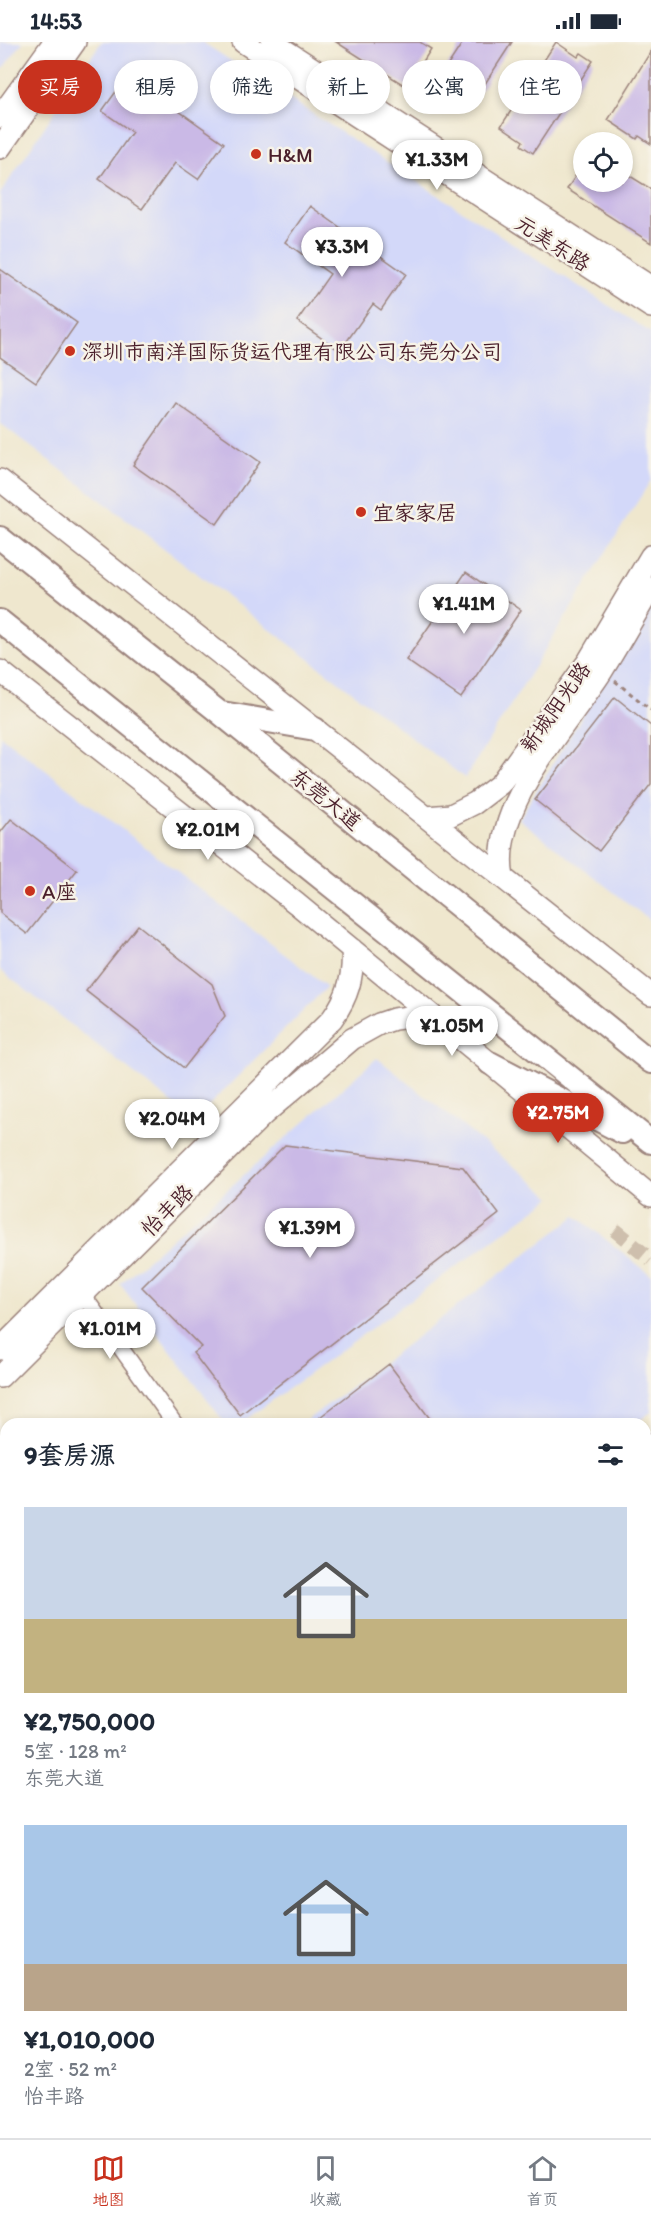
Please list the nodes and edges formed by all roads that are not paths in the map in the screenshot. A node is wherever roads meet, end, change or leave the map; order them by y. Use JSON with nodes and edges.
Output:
{"nodes":[{"id":1,"x":54,"y":42,"type":"edge"},
{"id":2,"x":75,"y":42,"type":"edge"},
{"id":3,"x":243,"y":42,"type":"edge"},
{"id":4,"x":272,"y":42,"type":"edge"},
{"id":5,"x":0,"y":117,"type":"edge"},
{"id":6,"x":0,"y":148,"type":"edge"},
{"id":7,"x":651,"y":287,"type":"edge"},
{"id":8,"x":651,"y":307,"type":"edge"},
{"id":9,"x":0,"y":480,"type":"edge"},
{"id":10,"x":0,"y":538,"type":"edge"},
{"id":11,"x":651,"y":556,"type":"edge"},
{"id":12,"x":651,"y":588,"type":"edge"},
{"id":13,"x":0,"y":621,"type":"edge"},
{"id":14,"x":0,"y":671,"type":"edge"},
{"id":15,"x":220,"y":713,"type":"junction"},
{"id":16,"x":315,"y":729,"type":"junction"},
{"id":17,"x":426,"y":817,"type":"junction"},
{"id":18,"x":503,"y":878,"type":"junction"},
{"id":19,"x":352,"y":949,"type":"junction"},
{"id":20,"x":651,"y":995,"type":"edge"},
{"id":21,"x":439,"y":1021,"type":"junction"},
{"id":22,"x":651,"y":1062,"type":"edge"},
{"id":23,"x":490,"y":1063,"type":"junction"},
{"id":24,"x":651,"y":1142,"type":"edge"},
{"id":25,"x":651,"y":1148,"type":"edge"},
{"id":26,"x":651,"y":1196,"type":"edge"},
{"id":27,"x":77,"y":1286,"type":"junction"},
{"id":28,"x":0,"y":1349,"type":"edge"},
{"id":29,"x":0,"y":1377,"type":"edge"},
{"id":30,"x":171,"y":1418,"type":"edge"}],
"edges":[{"from":1,"to":5,"type":"street"},
{"from":2,"to":6,"type":"street"},
{"from":3,"to":8,"type":"street","name":"元美东路"},
{"from":4,"to":7,"type":"street","name":"元美东路"},
{"from":9,"to":16,"type":"street"},
{"from":10,"to":15,"type":"main road","name":"东莞大道"},
{"from":11,"to":17,"type":"street","name":"新城阳光路"},
{"from":12,"to":18,"type":"street","name":"新城阳光路"},
{"from":13,"to":24,"type":"main road"},
{"from":14,"to":19,"type":"street"},
{"from":15,"to":16,"type":"main road"},
{"from":15,"to":22,"type":"main road","name":"东莞大道"},
{"from":16,"to":17,"type":"street"},
{"from":17,"to":18,"type":"street"},
{"from":18,"to":20,"type":"street"},
{"from":19,"to":21,"type":"street"},
{"from":19,"to":27,"type":"street","name":"怡丰路"},
{"from":21,"to":23,"type":"street"},
{"from":21,"to":27,"type":"street","name":"怡丰路"},
{"from":23,"to":25,"type":"main road"},
{"from":23,"to":26,"type":"street"},
{"from":27,"to":28,"type":"street","name":"怡丰路"},
{"from":27,"to":29,"type":"street","name":"怡丰路"},
{"from":27,"to":30,"type":"street"}]}
